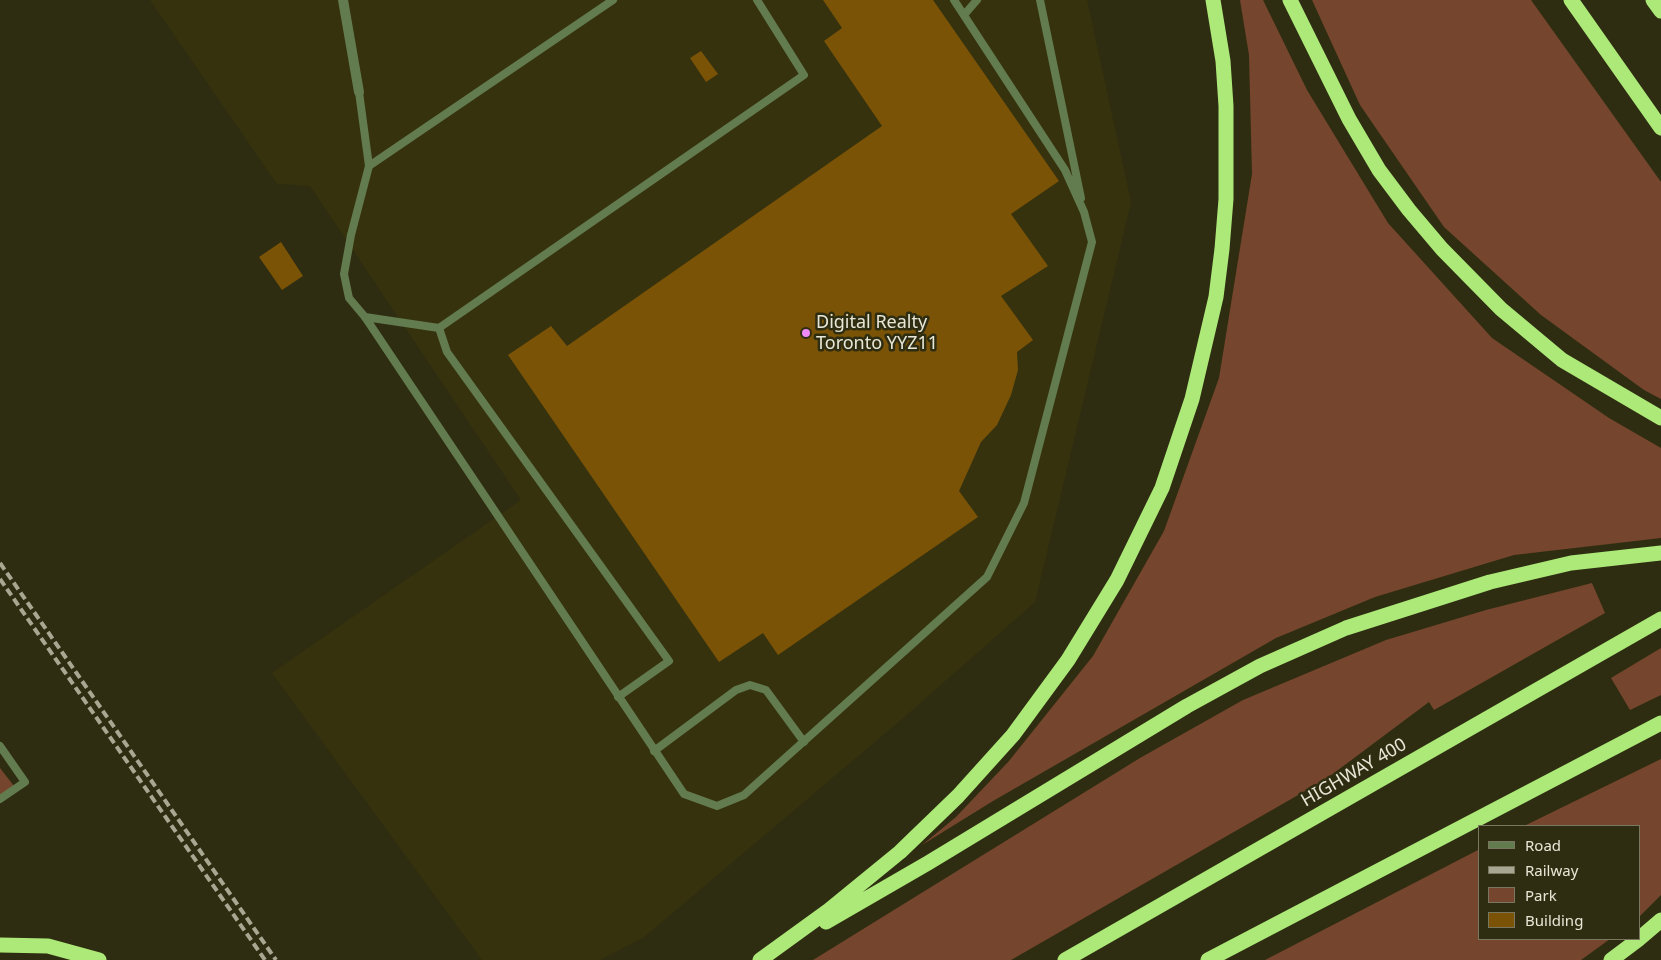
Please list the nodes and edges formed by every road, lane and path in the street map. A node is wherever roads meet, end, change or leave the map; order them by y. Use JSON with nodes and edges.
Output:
{"nodes":[{"id":1,"x":343,"y":0,"type":"edge"},
{"id":2,"x":613,"y":0,"type":"edge"},
{"id":3,"x":757,"y":0,"type":"edge"},
{"id":4,"x":954,"y":0,"type":"edge"},
{"id":5,"x":977,"y":0,"type":"edge"},
{"id":6,"x":1040,"y":0,"type":"edge"},
{"id":7,"x":1213,"y":0,"type":"edge"},
{"id":8,"x":1290,"y":0,"type":"edge"},
{"id":9,"x":1571,"y":0,"type":"edge"},
{"id":10,"x":1653,"y":0,"type":"edge"},
{"id":11,"x":1661,"y":11,"type":"edge"},
{"id":12,"x":964,"y":15,"type":"junction"},
{"id":13,"x":359,"y":92,"type":"joint"},
{"id":14,"x":1661,"y":128,"type":"edge"},
{"id":15,"x":369,"y":166,"type":"junction"},
{"id":16,"x":1084,"y":212,"type":"junction"},
{"id":17,"x":365,"y":317,"type":"junction"},
{"id":18,"x":439,"y":328,"type":"junction"},
{"id":19,"x":1661,"y":418,"type":"edge"},
{"id":20,"x":1661,"y":552,"type":"edge"},
{"id":21,"x":1661,"y":619,"type":"edge"},
{"id":22,"x":618,"y":697,"type":"junction"},
{"id":23,"x":1661,"y":724,"type":"edge"},
{"id":24,"x":804,"y":742,"type":"junction"},
{"id":25,"x":0,"y":746,"type":"edge"},
{"id":26,"x":654,"y":751,"type":"junction"},
{"id":27,"x":0,"y":799,"type":"edge"},
{"id":28,"x":1661,"y":920,"type":"edge"},
{"id":29,"x":1641,"y":936,"type":"edge"},
{"id":30,"x":1636,"y":940,"type":"edge"},
{"id":31,"x":0,"y":944,"type":"edge"},
{"id":32,"x":99,"y":960,"type":"edge"},
{"id":33,"x":761,"y":960,"type":"edge"},
{"id":34,"x":1065,"y":960,"type":"edge"},
{"id":35,"x":1208,"y":960,"type":"edge"},
{"id":36,"x":1611,"y":960,"type":"edge"}],
"edges":[{"from":1,"to":13,"type":"street"},
{"from":2,"to":15,"type":"lane"},
{"from":3,"to":18,"type":"lane"},
{"from":4,"to":12,"type":"lane"},
{"from":5,"to":12,"type":"lane"},
{"from":6,"to":16,"type":"lane"},
{"from":7,"to":33,"type":"highway"},
{"from":8,"to":19,"type":"highway"},
{"from":9,"to":14,"type":"highway"},
{"from":10,"to":11,"type":"highway"},
{"from":12,"to":16,"type":"lane"},
{"from":13,"to":15,"type":"lane"},
{"from":15,"to":17,"type":"lane"},
{"from":16,"to":24,"type":"lane"},
{"from":17,"to":18,"type":"lane"},
{"from":17,"to":22,"type":"lane"},
{"from":18,"to":22,"type":"lane"},
{"from":20,"to":33,"type":"highway"},
{"from":21,"to":34,"type":"highway","name":"HIGHWAY 400"},
{"from":22,"to":26,"type":"lane"},
{"from":23,"to":35,"type":"highway"},
{"from":24,"to":26,"type":"lane"},
{"from":24,"to":26,"type":"lane"},
{"from":25,"to":27,"type":"lane"},
{"from":28,"to":29,"type":"highway"},
{"from":30,"to":36,"type":"highway"},
{"from":31,"to":32,"type":"highway"}]}
